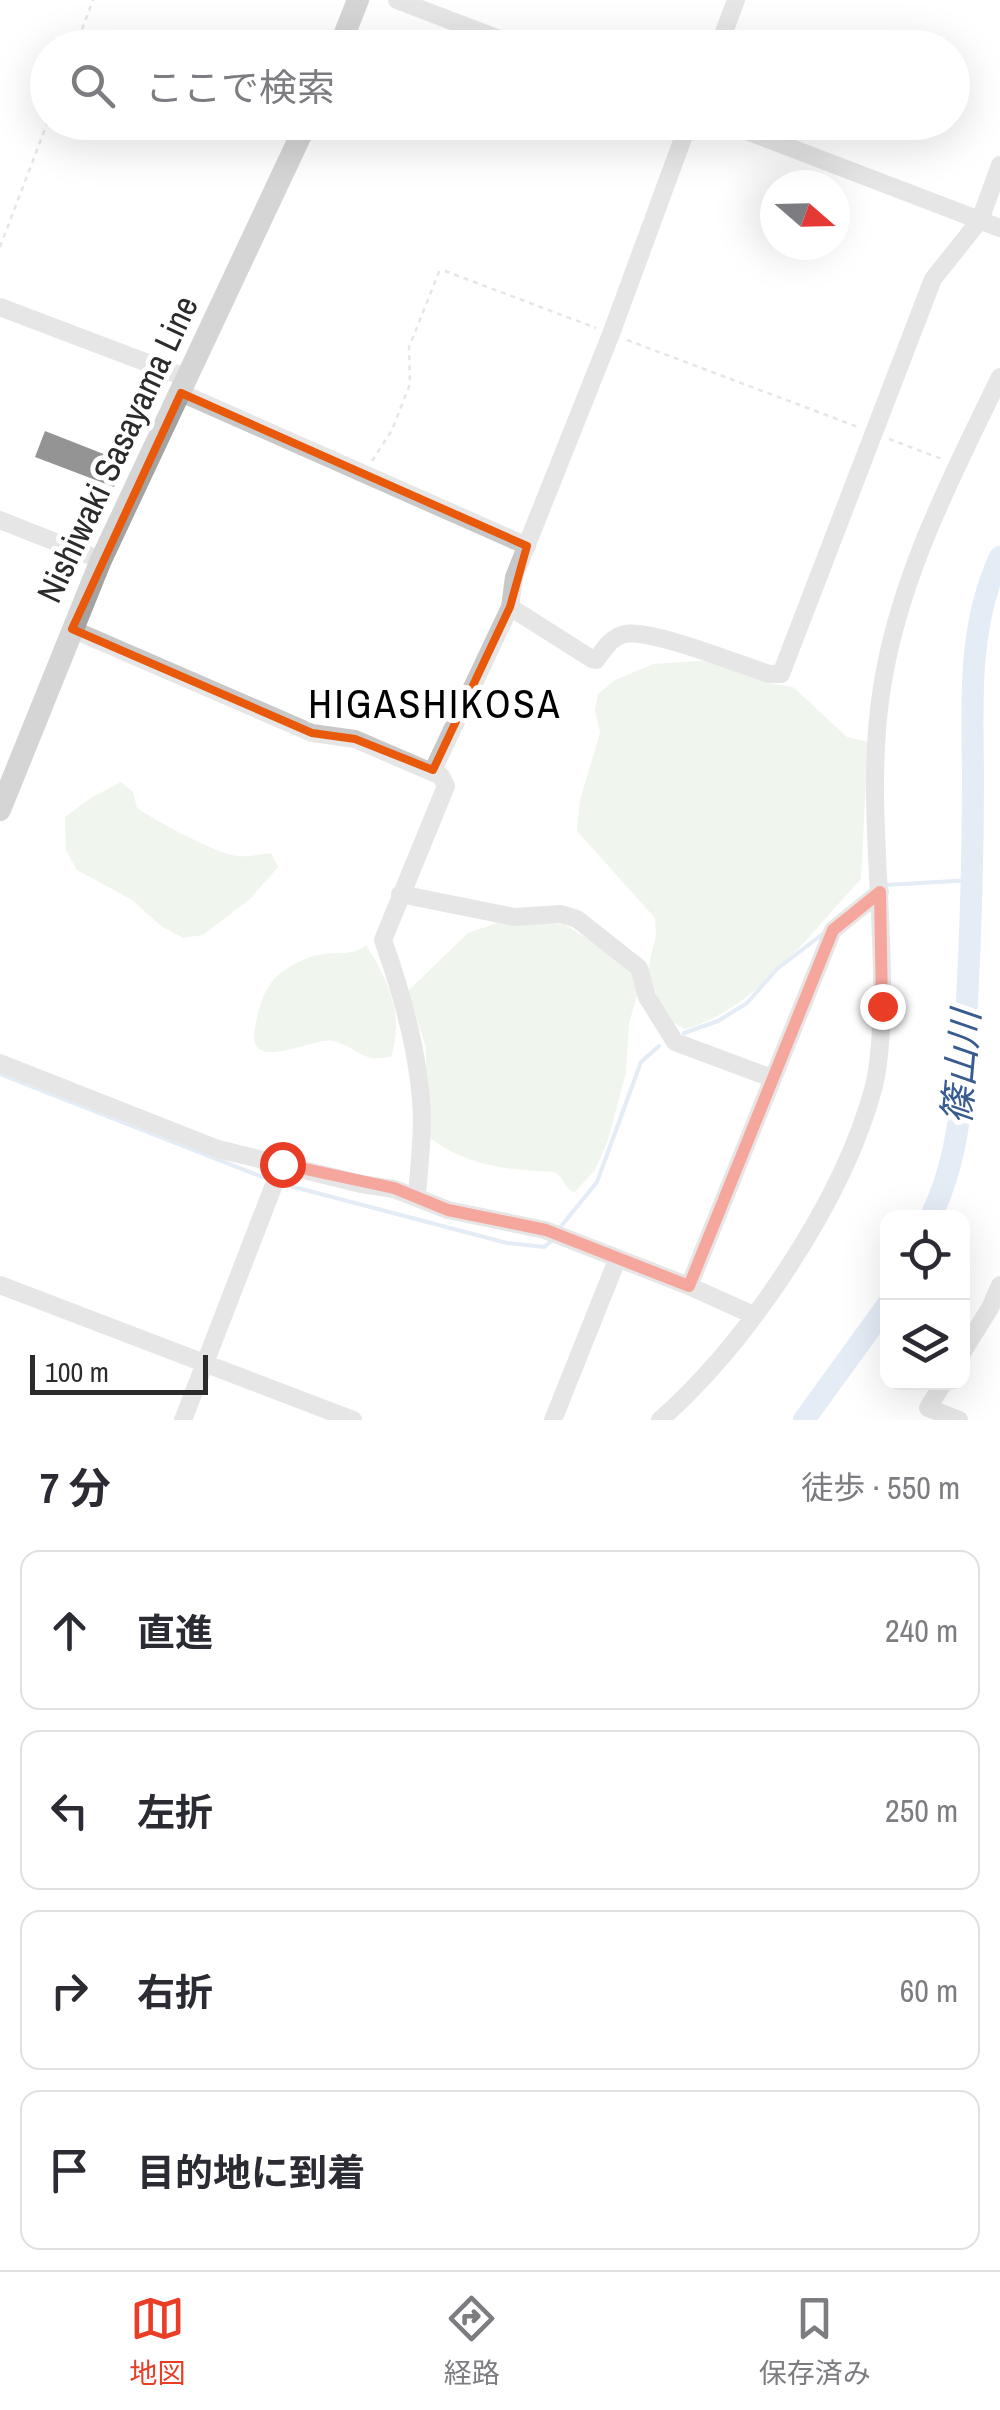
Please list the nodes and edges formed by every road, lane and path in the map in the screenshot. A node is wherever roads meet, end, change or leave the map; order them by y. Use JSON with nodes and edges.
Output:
{"nodes":[{"id":1,"x":93,"y":0,"type":"edge"},
{"id":2,"x":358,"y":0,"type":"edge"},
{"id":3,"x":397,"y":0,"type":"edge"},
{"id":4,"x":736,"y":0,"type":"edge"},
{"id":5,"x":82,"y":30,"type":"edge"},
{"id":6,"x":346,"y":30,"type":"edge"},
{"id":7,"x":476,"y":30,"type":"edge"},
{"id":8,"x":725,"y":30,"type":"edge"},
{"id":9,"x":41,"y":140,"type":"edge"},
{"id":10,"x":299,"y":140,"type":"edge"},
{"id":11,"x":682,"y":140,"type":"edge"},
{"id":12,"x":770,"y":140,"type":"edge"},
{"id":13,"x":1000,"y":165,"type":"edge"},
{"id":14,"x":980,"y":220,"type":"junction"},
{"id":15,"x":1000,"y":228,"type":"edge"},
{"id":16,"x":0,"y":247,"type":"edge"},
{"id":17,"x":0,"y":306,"type":"edge"},
{"id":18,"x":611,"y":334,"type":"junction"},
{"id":19,"x":1000,"y":377,"type":"edge"},
{"id":20,"x":184,"y":386,"type":"junction"},
{"id":21,"x":874,"y":433,"type":"junction"},
{"id":22,"x":957,"y":465,"type":"junction"},
{"id":23,"x":364,"y":473,"type":"junction"},
{"id":24,"x":0,"y":520,"type":"edge"},
{"id":25,"x":526,"y":546,"type":"junction"},
{"id":26,"x":101,"y":560,"type":"junction"},
{"id":27,"x":510,"y":607,"type":"junction"},
{"id":28,"x":72,"y":629,"type":"junction"},
{"id":29,"x":433,"y":770,"type":"junction"},
{"id":30,"x":0,"y":810,"type":"edge"},
{"id":31,"x":880,"y":892,"type":"junction"},
{"id":32,"x":400,"y":894,"type":"junction"},
{"id":33,"x":0,"y":1062,"type":"edge"},
{"id":34,"x":772,"y":1078,"type":"junction"},
{"id":35,"x":282,"y":1164,"type":"junction"},
{"id":36,"x":418,"y":1196,"type":"junction"},
{"id":37,"x":618,"y":1260,"type":"junction"},
{"id":38,"x":0,"y":1285,"type":"edge"},
{"id":39,"x":689,"y":1286,"type":"junction"},
{"id":40,"x":1000,"y":1286,"type":"edge"},
{"id":41,"x":753,"y":1315,"type":"junction"},
{"id":42,"x":970,"y":1339,"type":"edge"},
{"id":43,"x":206,"y":1364,"type":"junction"},
{"id":44,"x":939,"y":1390,"type":"edge"},
{"id":45,"x":923,"y":1414,"type":"edge"},
{"id":46,"x":183,"y":1420,"type":"edge"},
{"id":47,"x":353,"y":1420,"type":"edge"},
{"id":48,"x":553,"y":1420,"type":"edge"},
{"id":49,"x":660,"y":1420,"type":"edge"},
{"id":50,"x":959,"y":1420,"type":"edge"}],
"edges":[{"from":1,"to":5,"type":"path"},
{"from":2,"to":6,"type":"main road"},
{"from":3,"to":7,"type":"street"},
{"from":4,"to":8,"type":"street"},
{"from":9,"to":16,"type":"path"},
{"from":10,"to":20,"type":"main road","name":"Nishiwaki Sasayama Line"},
{"from":11,"to":18,"type":"street"},
{"from":12,"to":14,"type":"street"},
{"from":13,"to":14,"type":"street"},
{"from":14,"to":15,"type":"street"},
{"from":14,"to":21,"type":"street"},
{"from":17,"to":20,"type":"street"},
{"from":18,"to":21,"type":"path"},
{"from":18,"to":23,"type":"path"},
{"from":18,"to":25,"type":"street"},
{"from":19,"to":22,"type":"street"},
{"from":20,"to":23,"type":"street"},
{"from":20,"to":26,"type":"main road","name":"Nishiwaki Sasayama Line"},
{"from":21,"to":22,"type":"path"},
{"from":21,"to":27,"type":"street"},
{"from":22,"to":31,"type":"street"},
{"from":23,"to":25,"type":"street"},
{"from":24,"to":26,"type":"street"},
{"from":25,"to":27,"type":"street"},
{"from":26,"to":28,"type":"main road","name":"Nishiwaki Sasayama Line"},
{"from":27,"to":29,"type":"street"},
{"from":28,"to":29,"type":"street"},
{"from":28,"to":30,"type":"main road","name":"Nishiwaki Sasayama Line"},
{"from":29,"to":32,"type":"street"},
{"from":31,"to":34,"type":"street"},
{"from":31,"to":41,"type":"street"},
{"from":32,"to":34,"type":"street"},
{"from":32,"to":36,"type":"street"},
{"from":33,"to":35,"type":"street"},
{"from":34,"to":39,"type":"street"},
{"from":35,"to":36,"type":"street"},
{"from":35,"to":43,"type":"street"},
{"from":36,"to":37,"type":"street"},
{"from":37,"to":39,"type":"street"},
{"from":37,"to":48,"type":"street"},
{"from":38,"to":43,"type":"street"},
{"from":39,"to":41,"type":"street"},
{"from":40,"to":42,"type":"street"},
{"from":41,"to":49,"type":"street"},
{"from":43,"to":46,"type":"street"},
{"from":43,"to":47,"type":"street"},
{"from":44,"to":45,"type":"street"},
{"from":45,"to":50,"type":"street"}]}
